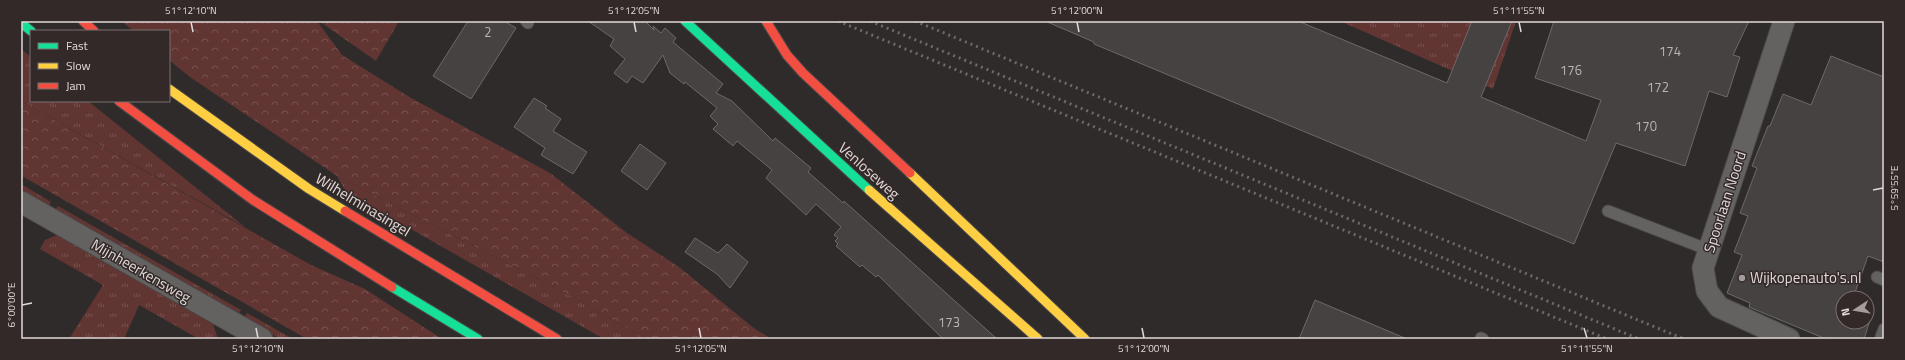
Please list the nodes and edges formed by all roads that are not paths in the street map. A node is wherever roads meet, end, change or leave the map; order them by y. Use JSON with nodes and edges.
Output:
{"nodes":[{"id":1,"x":83,"y":21,"type":"edge"},
{"id":2,"x":685,"y":21,"type":"edge"},
{"id":3,"x":766,"y":21,"type":"edge"},
{"id":4,"x":1784,"y":21,"type":"edge"},
{"id":5,"x":21,"y":23,"type":"edge"},
{"id":6,"x":30,"y":30,"type":"edge"},
{"id":7,"x":93,"y":30,"type":"edge"},
{"id":8,"x":170,"y":89,"type":"edge"},
{"id":9,"x":119,"y":102,"type":"edge"},
{"id":10,"x":21,"y":202,"type":"edge"},
{"id":11,"x":1608,"y":211,"type":"dead end"},
{"id":12,"x":1706,"y":259,"type":"junction"},
{"id":13,"x":554,"y":336,"type":"edge"},
{"id":14,"x":262,"y":339,"type":"edge"},
{"id":15,"x":478,"y":339,"type":"edge"},
{"id":16,"x":564,"y":339,"type":"edge"},
{"id":17,"x":1038,"y":339,"type":"edge"},
{"id":18,"x":1085,"y":339,"type":"edge"},
{"id":19,"x":1789,"y":339,"type":"edge"}],
"edges":[{"from":1,"to":7,"type":"main road"},
{"from":2,"to":17,"type":"main road","name":"Venloseweg"},
{"from":3,"to":18,"type":"main road","name":"Venloseweg"},
{"from":4,"to":12,"type":"street","name":"Spoorlaan Noord"},
{"from":5,"to":6,"type":"main road"},
{"from":8,"to":13,"type":"main road","name":"Wilhelminasingel"},
{"from":9,"to":15,"type":"main road"},
{"from":10,"to":14,"type":"street","name":"Mijnheerkensweg"},
{"from":11,"to":12,"type":"lane"},
{"from":12,"to":19,"type":"street","name":"Spoorlaan Noord"},
{"from":13,"to":16,"type":"main road","name":"Wilhelminasingel"}]}
